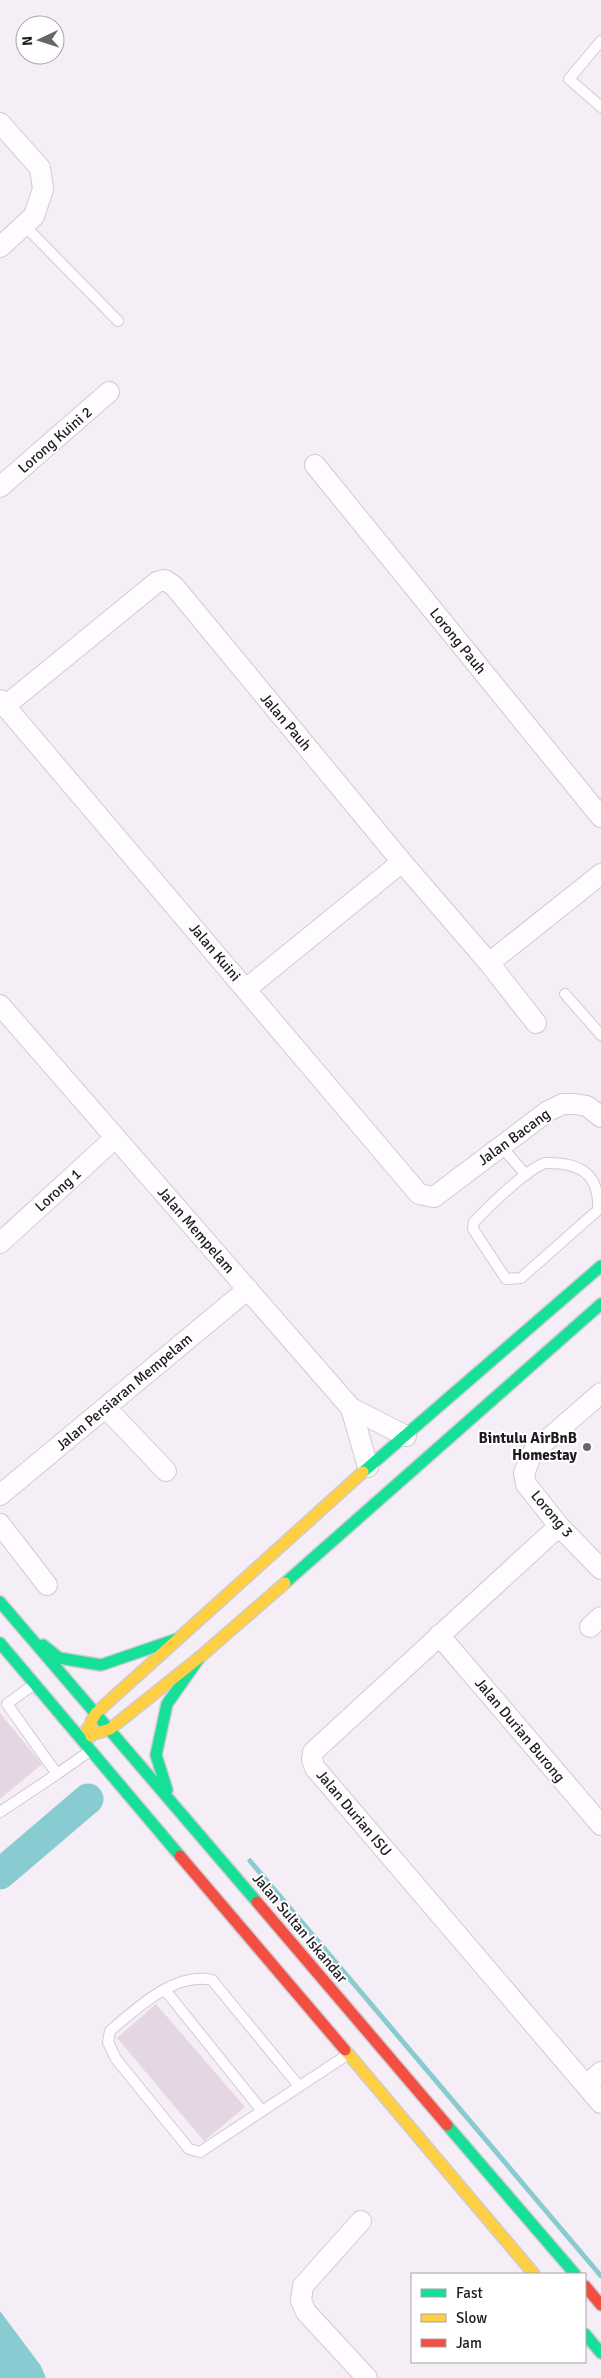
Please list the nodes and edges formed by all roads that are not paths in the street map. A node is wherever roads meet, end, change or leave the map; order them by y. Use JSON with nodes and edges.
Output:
{"nodes":[{"id":1,"x":601,"y":41,"type":"edge"},
{"id":2,"x":601,"y":107,"type":"edge"},
{"id":3,"x":0,"y":123,"type":"edge"},
{"id":4,"x":24,"y":225,"type":"junction"},
{"id":5,"x":0,"y":247,"type":"edge"},
{"id":6,"x":118,"y":321,"type":"dead end"},
{"id":7,"x":109,"y":392,"type":"dead end"},
{"id":8,"x":315,"y":465,"type":"dead end"},
{"id":9,"x":0,"y":487,"type":"edge"},
{"id":10,"x":3,"y":703,"type":"edge"},
{"id":11,"x":601,"y":817,"type":"edge"},
{"id":12,"x":402,"y":862,"type":"junction"},
{"id":13,"x":601,"y":874,"type":"edge"},
{"id":14,"x":489,"y":963,"type":"junction"},
{"id":15,"x":246,"y":989,"type":"junction"},
{"id":16,"x":565,"y":994,"type":"dead end"},
{"id":17,"x":0,"y":1005,"type":"edge"},
{"id":18,"x":536,"y":1023,"type":"dead end"},
{"id":19,"x":601,"y":1034,"type":"edge"},
{"id":20,"x":601,"y":1117,"type":"edge"},
{"id":21,"x":115,"y":1138,"type":"junction"},
{"id":22,"x":500,"y":1145,"type":"junction"},
{"id":23,"x":526,"y":1175,"type":"junction"},
{"id":24,"x":434,"y":1197,"type":"joint"},
{"id":25,"x":0,"y":1243,"type":"edge"},
{"id":26,"x":601,"y":1266,"type":"edge"},
{"id":27,"x":248,"y":1289,"type":"junction"},
{"id":28,"x":601,"y":1304,"type":"edge"},
{"id":29,"x":601,"y":1393,"type":"edge"},
{"id":30,"x":106,"y":1408,"type":"junction"},
{"id":31,"x":351,"y":1408,"type":"junction"},
{"id":32,"x":406,"y":1436,"type":"junction"},
{"id":33,"x":368,"y":1467,"type":"junction"},
{"id":34,"x":166,"y":1471,"type":"dead end"},
{"id":35,"x":0,"y":1495,"type":"edge"},
{"id":36,"x":0,"y":1524,"type":"edge"},
{"id":37,"x":560,"y":1526,"type":"junction"},
{"id":38,"x":601,"y":1569,"type":"edge"},
{"id":39,"x":47,"y":1585,"type":"dead end"},
{"id":40,"x":0,"y":1602,"type":"edge"},
{"id":41,"x":23,"y":1628,"type":"junction"},
{"id":42,"x":439,"y":1635,"type":"junction"},
{"id":43,"x":178,"y":1638,"type":"junction"},
{"id":44,"x":0,"y":1643,"type":"edge"},
{"id":45,"x":200,"y":1657,"type":"junction"},
{"id":46,"x":35,"y":1684,"type":"junction"},
{"id":47,"x":4,"y":1706,"type":"edge"},
{"id":48,"x":58,"y":1711,"type":"junction"},
{"id":49,"x":96,"y":1713,"type":"junction"},
{"id":50,"x":110,"y":1729,"type":"junction"},
{"id":51,"x":91,"y":1731,"type":"junction"},
{"id":52,"x":91,"y":1750,"type":"junction"},
{"id":53,"x":104,"y":1767,"type":"junction"},
{"id":54,"x":57,"y":1774,"type":"junction"},
{"id":55,"x":169,"y":1797,"type":"junction"},
{"id":56,"x":0,"y":1812,"type":"edge"},
{"id":57,"x":601,"y":1826,"type":"edge"},
{"id":58,"x":165,"y":1990,"type":"junction"},
{"id":59,"x":348,"y":2055,"type":"junction"},
{"id":60,"x":594,"y":2079,"type":"edge"},
{"id":61,"x":299,"y":2086,"type":"junction"},
{"id":62,"x":601,"y":2103,"type":"edge"},
{"id":63,"x":262,"y":2111,"type":"junction"},
{"id":64,"x":361,"y":2221,"type":"dead end"},
{"id":65,"x":533,"y":2273,"type":"edge"},
{"id":66,"x":574,"y":2273,"type":"edge"},
{"id":67,"x":586,"y":2287,"type":"edge"},
{"id":68,"x":601,"y":2305,"type":"edge"},
{"id":69,"x":586,"y":2335,"type":"edge"},
{"id":70,"x":601,"y":2353,"type":"edge"},
{"id":71,"x":363,"y":2374,"type":"edge"}],
"edges":[{"from":1,"to":2,"type":"lane"},
{"from":3,"to":4,"type":"street"},
{"from":4,"to":5,"type":"street"},
{"from":4,"to":6,"type":"lane"},
{"from":7,"to":9,"type":"street","name":"Lorong Kuini 2"},
{"from":8,"to":11,"type":"street","name":"Lorong Pauh"},
{"from":10,"to":12,"type":"street","name":"Jalan Pauh"},
{"from":10,"to":15,"type":"street","name":"Jalan Kuini"},
{"from":12,"to":14,"type":"street","name":"Jalan Pauh"},
{"from":12,"to":15,"type":"street"},
{"from":13,"to":14,"type":"street"},
{"from":14,"to":18,"type":"street","name":"Jalan Pauh"},
{"from":15,"to":24,"type":"street","name":"Jalan Kuini"},
{"from":16,"to":19,"type":"lane"},
{"from":17,"to":21,"type":"street","name":"Jalan Mempelam"},
{"from":20,"to":22,"type":"street","name":"Jalan Bacang"},
{"from":21,"to":25,"type":"street","name":"Lorong 1"},
{"from":21,"to":27,"type":"street","name":"Jalan Mempelam"},
{"from":22,"to":23,"type":"lane"},
{"from":22,"to":24,"type":"street","name":"Jalan Bacang"},
{"from":23,"to":23,"type":"lane"},
{"from":26,"to":32,"type":"main road"},
{"from":27,"to":30,"type":"street","name":"Jalan Persiaran Mempelam"},
{"from":27,"to":31,"type":"street","name":"Jalan Mempelam"},
{"from":28,"to":45,"type":"main road"},
{"from":29,"to":37,"type":"street","name":"Lorong 3"},
{"from":30,"to":34,"type":"street"},
{"from":30,"to":35,"type":"street","name":"Jalan Persiaran Mempelam"},
{"from":31,"to":32,"type":"street"},
{"from":31,"to":33,"type":"street","name":"Jalan Mempelam"},
{"from":32,"to":33,"type":"main road"},
{"from":33,"to":43,"type":"main road"},
{"from":36,"to":39,"type":"street"},
{"from":37,"to":38,"type":"street","name":"Lorong 3"},
{"from":37,"to":42,"type":"street","name":"Jalan Durian ISU"},
{"from":40,"to":41,"type":"main road","name":"Jalan Sultan Iskandar"},
{"from":41,"to":43,"type":"main road"},
{"from":41,"to":49,"type":"main road","name":"Jalan Sultan Iskandar"},
{"from":42,"to":57,"type":"street","name":"Jalan Durian Burong"},
{"from":42,"to":60,"type":"street","name":"Jalan Durian ISU"},
{"from":43,"to":49,"type":"main road"},
{"from":44,"to":46,"type":"main road"},
{"from":45,"to":50,"type":"main road"},
{"from":45,"to":55,"type":"main road"},
{"from":46,"to":47,"type":"lane"},
{"from":46,"to":48,"type":"main road"},
{"from":47,"to":54,"type":"lane"},
{"from":48,"to":51,"type":"main road"},
{"from":48,"to":52,"type":"main road"},
{"from":49,"to":50,"type":"main road","name":"Jalan Sultan Iskandar"},
{"from":49,"to":51,"type":"main road"},
{"from":50,"to":51,"type":"main road"},
{"from":50,"to":55,"type":"main road","name":"Jalan Sultan Iskandar"},
{"from":51,"to":53,"type":"main road"},
{"from":52,"to":53,"type":"main road"},
{"from":52,"to":54,"type":"lane"},
{"from":53,"to":59,"type":"main road"},
{"from":54,"to":56,"type":"lane"},
{"from":55,"to":66,"type":"main road","name":"Jalan Sultan Iskandar"},
{"from":58,"to":61,"type":"lane"},
{"from":58,"to":63,"type":"lane"},
{"from":58,"to":63,"type":"lane"},
{"from":59,"to":61,"type":"lane"},
{"from":59,"to":65,"type":"main road"},
{"from":60,"to":62,"type":"street","name":"Jalan Durian ISU"},
{"from":61,"to":63,"type":"lane"},
{"from":64,"to":71,"type":"street"},
{"from":67,"to":68,"type":"main road"},
{"from":69,"to":70,"type":"main road"}]}
